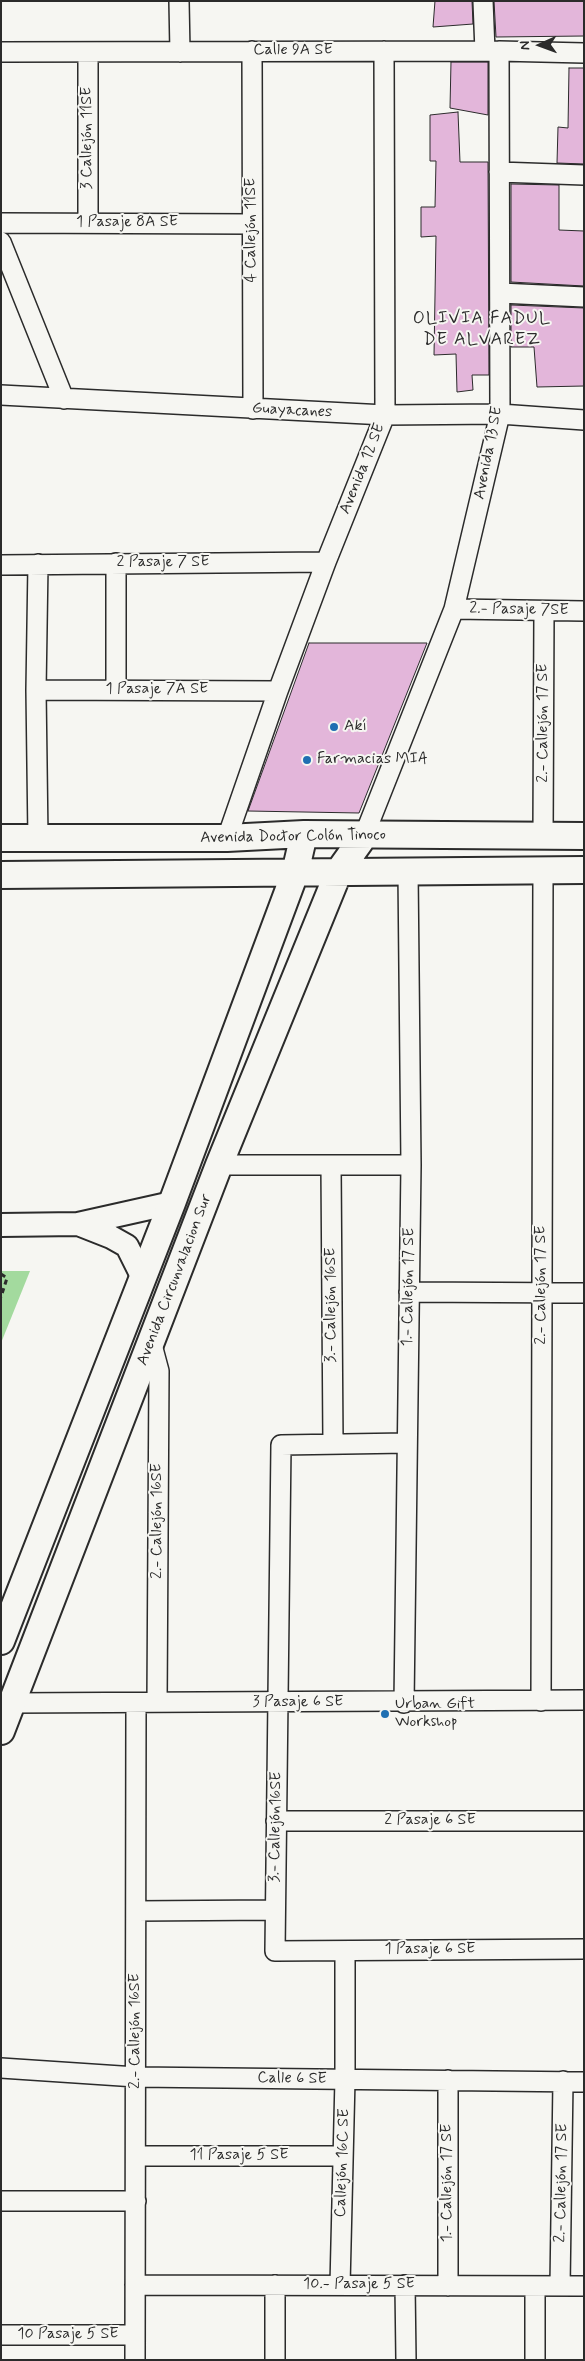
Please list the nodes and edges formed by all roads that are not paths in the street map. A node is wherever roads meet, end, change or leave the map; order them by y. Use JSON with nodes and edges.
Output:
{"nodes":[{"id":1,"x":179,"y":1,"type":"edge"},
{"id":2,"x":483,"y":1,"type":"edge"},
{"id":3,"x":252,"y":51,"type":"junction"},
{"id":4,"x":384,"y":51,"type":"junction"},
{"id":5,"x":492,"y":51,"type":"junction"},
{"id":6,"x":1,"y":52,"type":"edge"},
{"id":7,"x":88,"y":52,"type":"junction"},
{"id":8,"x":180,"y":52,"type":"junction"},
{"id":9,"x":584,"y":53,"type":"edge"},
{"id":10,"x":499,"y":172,"type":"junction"},
{"id":11,"x":584,"y":175,"type":"edge"},
{"id":12,"x":1,"y":223,"type":"edge"},
{"id":13,"x":88,"y":223,"type":"junction"},
{"id":14,"x":252,"y":224,"type":"junction"},
{"id":15,"x":1,"y":242,"type":"edge"},
{"id":16,"x":500,"y":292,"type":"junction"},
{"id":17,"x":584,"y":296,"type":"edge"},
{"id":18,"x":1,"y":395,"type":"edge"},
{"id":19,"x":64,"y":399,"type":"junction"},
{"id":20,"x":253,"y":408,"type":"junction"},
{"id":21,"x":500,"y":414,"type":"junction"},
{"id":22,"x":385,"y":415,"type":"junction"},
{"id":23,"x":584,"y":420,"type":"edge"},
{"id":24,"x":326,"y":562,"type":"junction"},
{"id":25,"x":38,"y":564,"type":"junction"},
{"id":26,"x":116,"y":564,"type":"junction"},
{"id":27,"x":1,"y":565,"type":"edge"},
{"id":28,"x":454,"y":609,"type":"junction"},
{"id":29,"x":544,"y":611,"type":"junction"},
{"id":30,"x":584,"y":611,"type":"edge"},
{"id":31,"x":36,"y":690,"type":"junction"},
{"id":32,"x":116,"y":690,"type":"junction"},
{"id":33,"x":278,"y":691,"type":"junction"},
{"id":34,"x":304,"y":834,"type":"junction"},
{"id":35,"x":543,"y":835,"type":"junction"},
{"id":36,"x":364,"y":836,"type":"junction"},
{"id":37,"x":584,"y":836,"type":"edge"},
{"id":38,"x":1,"y":838,"type":"edge"},
{"id":39,"x":227,"y":838,"type":"junction"},
{"id":40,"x":38,"y":839,"type":"junction"},
{"id":41,"x":543,"y":870,"type":"junction"},
{"id":42,"x":584,"y":870,"type":"edge"},
{"id":43,"x":340,"y":871,"type":"junction"},
{"id":44,"x":408,"y":871,"type":"junction"},
{"id":45,"x":295,"y":873,"type":"junction"},
{"id":46,"x":1,"y":875,"type":"edge"},
{"id":47,"x":219,"y":1165,"type":"junction"},
{"id":48,"x":331,"y":1165,"type":"junction"},
{"id":49,"x":410,"y":1165,"type":"junction"},
{"id":50,"x":172,"y":1203,"type":"junction"},
{"id":51,"x":1,"y":1224,"type":"edge"},
{"id":52,"x":78,"y":1224,"type":"junction"},
{"id":53,"x":143,"y":1278,"type":"junction"},
{"id":54,"x":409,"y":1292,"type":"junction"},
{"id":55,"x":542,"y":1293,"type":"junction"},
{"id":56,"x":584,"y":1293,"type":"edge"},
{"id":57,"x":129,"y":1314,"type":"junction"},
{"id":58,"x":155,"y":1332,"type":"junction"},
{"id":59,"x":407,"y":1443,"type":"junction"},
{"id":60,"x":333,"y":1444,"type":"junction"},
{"id":61,"x":1,"y":1641,"type":"edge"},
{"id":62,"x":584,"y":1700,"type":"edge"},
{"id":63,"x":541,"y":1701,"type":"junction"},
{"id":64,"x":157,"y":1702,"type":"junction"},
{"id":65,"x":136,"y":1703,"type":"junction"},
{"id":66,"x":279,"y":1703,"type":"junction"},
{"id":67,"x":404,"y":1703,"type":"junction"},
{"id":68,"x":12,"y":1704,"type":"junction"},
{"id":69,"x":1,"y":1731,"type":"edge"},
{"id":70,"x":276,"y":1820,"type":"junction"},
{"id":71,"x":584,"y":1822,"type":"edge"},
{"id":72,"x":274,"y":1910,"type":"junction"},
{"id":73,"x":136,"y":1911,"type":"junction"},
{"id":74,"x":584,"y":1949,"type":"edge"},
{"id":75,"x":275,"y":1951,"type":"joint"},
{"id":76,"x":345,"y":1951,"type":"junction"},
{"id":77,"x":1,"y":2068,"type":"edge"},
{"id":78,"x":136,"y":2077,"type":"junction"},
{"id":79,"x":345,"y":2079,"type":"junction"},
{"id":80,"x":448,"y":2080,"type":"junction"},
{"id":81,"x":563,"y":2081,"type":"junction"},
{"id":82,"x":584,"y":2082,"type":"edge"},
{"id":83,"x":136,"y":2156,"type":"junction"},
{"id":84,"x":343,"y":2156,"type":"junction"},
{"id":85,"x":1,"y":2200,"type":"edge"},
{"id":86,"x":136,"y":2202,"type":"junction"},
{"id":87,"x":135,"y":2285,"type":"junction"},
{"id":88,"x":275,"y":2285,"type":"junction"},
{"id":89,"x":340,"y":2285,"type":"junction"},
{"id":90,"x":405,"y":2286,"type":"junction"},
{"id":91,"x":448,"y":2286,"type":"junction"},
{"id":92,"x":535,"y":2286,"type":"junction"},
{"id":93,"x":560,"y":2286,"type":"junction"},
{"id":94,"x":584,"y":2286,"type":"edge"},
{"id":95,"x":1,"y":2335,"type":"edge"},
{"id":96,"x":135,"y":2335,"type":"junction"},
{"id":97,"x":134,"y":2360,"type":"edge"},
{"id":98,"x":275,"y":2360,"type":"edge"},
{"id":99,"x":406,"y":2360,"type":"edge"},
{"id":100,"x":535,"y":2360,"type":"edge"}],
"edges":[{"from":1,"to":8,"type":"street"},
{"from":2,"to":5,"type":"street","name":"Avenida 13 SE"},
{"from":3,"to":4,"type":"street","name":"Calle 9A SE"},
{"from":3,"to":8,"type":"street","name":"Calle 9A SE"},
{"from":3,"to":14,"type":"street","name":"4 Callejón 11SE"},
{"from":4,"to":5,"type":"street","name":"Calle 9A SE"},
{"from":4,"to":22,"type":"street","name":"Avenida 12 SE"},
{"from":5,"to":9,"type":"street","name":"Calle 9A SE"},
{"from":5,"to":10,"type":"street","name":"Avenida 13 SE"},
{"from":6,"to":7,"type":"street","name":"Calle 9A SE"},
{"from":7,"to":8,"type":"street","name":"Calle 9A SE"},
{"from":7,"to":13,"type":"street","name":"3 Callejón 11SE"},
{"from":10,"to":11,"type":"street"},
{"from":10,"to":16,"type":"street","name":"Avenida 13 SE"},
{"from":12,"to":13,"type":"street","name":"1 Pasaje 8A SE"},
{"from":13,"to":14,"type":"street","name":"1 Pasaje 8A SE"},
{"from":14,"to":20,"type":"street","name":"4 Callejón 11SE"},
{"from":15,"to":19,"type":"street"},
{"from":16,"to":17,"type":"street"},
{"from":16,"to":21,"type":"street","name":"Avenida 13 SE"},
{"from":18,"to":19,"type":"street","name":"Guayacanes"},
{"from":19,"to":20,"type":"street","name":"Guayacanes"},
{"from":20,"to":22,"type":"street","name":"Guayacanes"},
{"from":21,"to":22,"type":"street","name":"Guayacanes"},
{"from":21,"to":23,"type":"street","name":"Guayacanes"},
{"from":21,"to":28,"type":"street","name":"Avenida 13 SE"},
{"from":22,"to":24,"type":"street","name":"Avenida 12 SE"},
{"from":24,"to":26,"type":"street","name":"2 Pasaje 7 SE"},
{"from":24,"to":33,"type":"street","name":"Avenida 12 SE"},
{"from":25,"to":26,"type":"street","name":"2 Pasaje 7 SE"},
{"from":25,"to":27,"type":"street","name":"2 Pasaje 7 SE"},
{"from":25,"to":31,"type":"street"},
{"from":26,"to":32,"type":"street"},
{"from":28,"to":29,"type":"street","name":"2.- Pasaje 7SE"},
{"from":28,"to":36,"type":"street","name":"Avenida 13 SE"},
{"from":29,"to":30,"type":"street","name":"2.- Pasaje 7SE"},
{"from":29,"to":35,"type":"street","name":"2.- Callejón 17 SE"},
{"from":31,"to":32,"type":"street","name":"1 Pasaje 7A SE"},
{"from":31,"to":40,"type":"street"},
{"from":32,"to":33,"type":"street","name":"1 Pasaje 7A SE"},
{"from":33,"to":39,"type":"street","name":"Avenida 12 SE"},
{"from":34,"to":36,"type":"main road","name":"Avenida Doctor Colón Tinoco"},
{"from":34,"to":39,"type":"main road","name":"Avenida Doctor Colón Tinoco"},
{"from":34,"to":45,"type":"main road","name":"Avenida Circunvalacion Sur"},
{"from":35,"to":36,"type":"main road","name":"Avenida Doctor Colón Tinoco"},
{"from":35,"to":37,"type":"main road","name":"Avenida Doctor Colón Tinoco"},
{"from":36,"to":43,"type":"main road","name":"Avenida Circunvalacion Sur"},
{"from":38,"to":40,"type":"main road","name":"Avenida Doctor Colón Tinoco"},
{"from":39,"to":40,"type":"main road","name":"Avenida Doctor Colón Tinoco"},
{"from":41,"to":42,"type":"main road"},
{"from":41,"to":44,"type":"main road"},
{"from":41,"to":55,"type":"street","name":"2.- Callejón 17 SE"},
{"from":43,"to":44,"type":"main road"},
{"from":43,"to":45,"type":"main road"},
{"from":43,"to":47,"type":"main road","name":"Avenida Circunvalacion Sur"},
{"from":44,"to":49,"type":"street","name":"1.- Callejón 17 SE"},
{"from":45,"to":46,"type":"main road"},
{"from":45,"to":50,"type":"main road","name":"Avenida Circunvalacion Sur"},
{"from":47,"to":48,"type":"street"},
{"from":47,"to":58,"type":"main road","name":"Avenida Circunvalacion Sur"},
{"from":48,"to":49,"type":"street"},
{"from":48,"to":60,"type":"street","name":"3.- Callejón 16SE"},
{"from":49,"to":54,"type":"street","name":"1.- Callejón 17 SE"},
{"from":50,"to":52,"type":"street"},
{"from":50,"to":53,"type":"main road","name":"Avenida Circunvalacion Sur"},
{"from":51,"to":52,"type":"street"},
{"from":52,"to":53,"type":"street"},
{"from":53,"to":57,"type":"main road","name":"Avenida Circunvalacion Sur"},
{"from":54,"to":55,"type":"street"},
{"from":54,"to":59,"type":"street","name":"1.- Callejón 17 SE"},
{"from":55,"to":56,"type":"street"},
{"from":55,"to":63,"type":"street","name":"2.- Callejón 17 SE"},
{"from":57,"to":58,"type":"main road"},
{"from":57,"to":61,"type":"main road","name":"Avenida Circunvalacion Sur"},
{"from":58,"to":64,"type":"street","name":"2.- Callejón 16SE"},
{"from":58,"to":68,"type":"main road","name":"Avenida Circunvalacion Sur"},
{"from":59,"to":60,"type":"street"},
{"from":59,"to":67,"type":"street","name":"1.- Callejón 17 SE"},
{"from":60,"to":66,"type":"street"},
{"from":62,"to":63,"type":"street","name":"3 Pasaje 6 SE"},
{"from":63,"to":67,"type":"street","name":"3 Pasaje 6 SE"},
{"from":64,"to":65,"type":"street","name":"3 Pasaje 6 SE"},
{"from":64,"to":66,"type":"street","name":"3 Pasaje 6 SE"},
{"from":65,"to":68,"type":"street","name":"3 Pasaje 6 SE"},
{"from":65,"to":73,"type":"street","name":"2.- Callejón 16SE"},
{"from":66,"to":67,"type":"street","name":"3 Pasaje 6 SE"},
{"from":66,"to":70,"type":"street","name":"3.- Callejón16SE"},
{"from":68,"to":69,"type":"main road","name":"Avenida Circunvalacion Sur"},
{"from":70,"to":71,"type":"street","name":"2 Pasaje 6 SE"},
{"from":70,"to":72,"type":"street","name":"3.- Callejón16SE"},
{"from":72,"to":73,"type":"street"},
{"from":72,"to":75,"type":"street","name":"3.- Callejón16SE"},
{"from":73,"to":78,"type":"street","name":"2.- Callejón 16SE"},
{"from":74,"to":76,"type":"street","name":"1 Pasaje 6 SE"},
{"from":75,"to":76,"type":"street","name":"1 Pasaje 6 SE"},
{"from":76,"to":79,"type":"street","name":"Callejón 16C SE"},
{"from":77,"to":78,"type":"street","name":"Calle 6 SE"},
{"from":78,"to":79,"type":"street","name":"Calle 6 SE"},
{"from":78,"to":83,"type":"street","name":"2.- Callejón 16SE"},
{"from":79,"to":80,"type":"street","name":"Calle 6 SE"},
{"from":79,"to":84,"type":"street","name":"Callejón 16C SE"},
{"from":80,"to":81,"type":"street","name":"Calle 6 SE"},
{"from":80,"to":91,"type":"street","name":"1.- Callejón 17 SE"},
{"from":81,"to":82,"type":"street","name":"Calle 6 SE"},
{"from":81,"to":93,"type":"street","name":"2.- Callejón 17 SE"},
{"from":83,"to":84,"type":"street","name":"11 Pasaje 5 SE"},
{"from":83,"to":86,"type":"street","name":"2.- Callejón 16SE"},
{"from":84,"to":89,"type":"street","name":"Callejón 16C SE"},
{"from":85,"to":86,"type":"street"},
{"from":86,"to":87,"type":"street","name":"2.- Callejón 16SE"},
{"from":87,"to":88,"type":"street","name":"10.- Pasaje 5 SE"},
{"from":87,"to":96,"type":"street","name":"2.- Callejón 16SE"},
{"from":88,"to":89,"type":"street","name":"10.- Pasaje 5 SE"},
{"from":88,"to":98,"type":"street"},
{"from":89,"to":90,"type":"street","name":"10.- Pasaje 5 SE"},
{"from":90,"to":91,"type":"street","name":"10.- Pasaje 5 SE"},
{"from":90,"to":99,"type":"street"},
{"from":91,"to":92,"type":"street","name":"10.- Pasaje 5 SE"},
{"from":92,"to":93,"type":"street","name":"10.- Pasaje 5 SE"},
{"from":92,"to":100,"type":"street"},
{"from":93,"to":94,"type":"street","name":"10.- Pasaje 5 SE"},
{"from":95,"to":96,"type":"street","name":"10 Pasaje 5 SE"},
{"from":96,"to":97,"type":"street","name":"2.- Callejón 16SE"}]}
